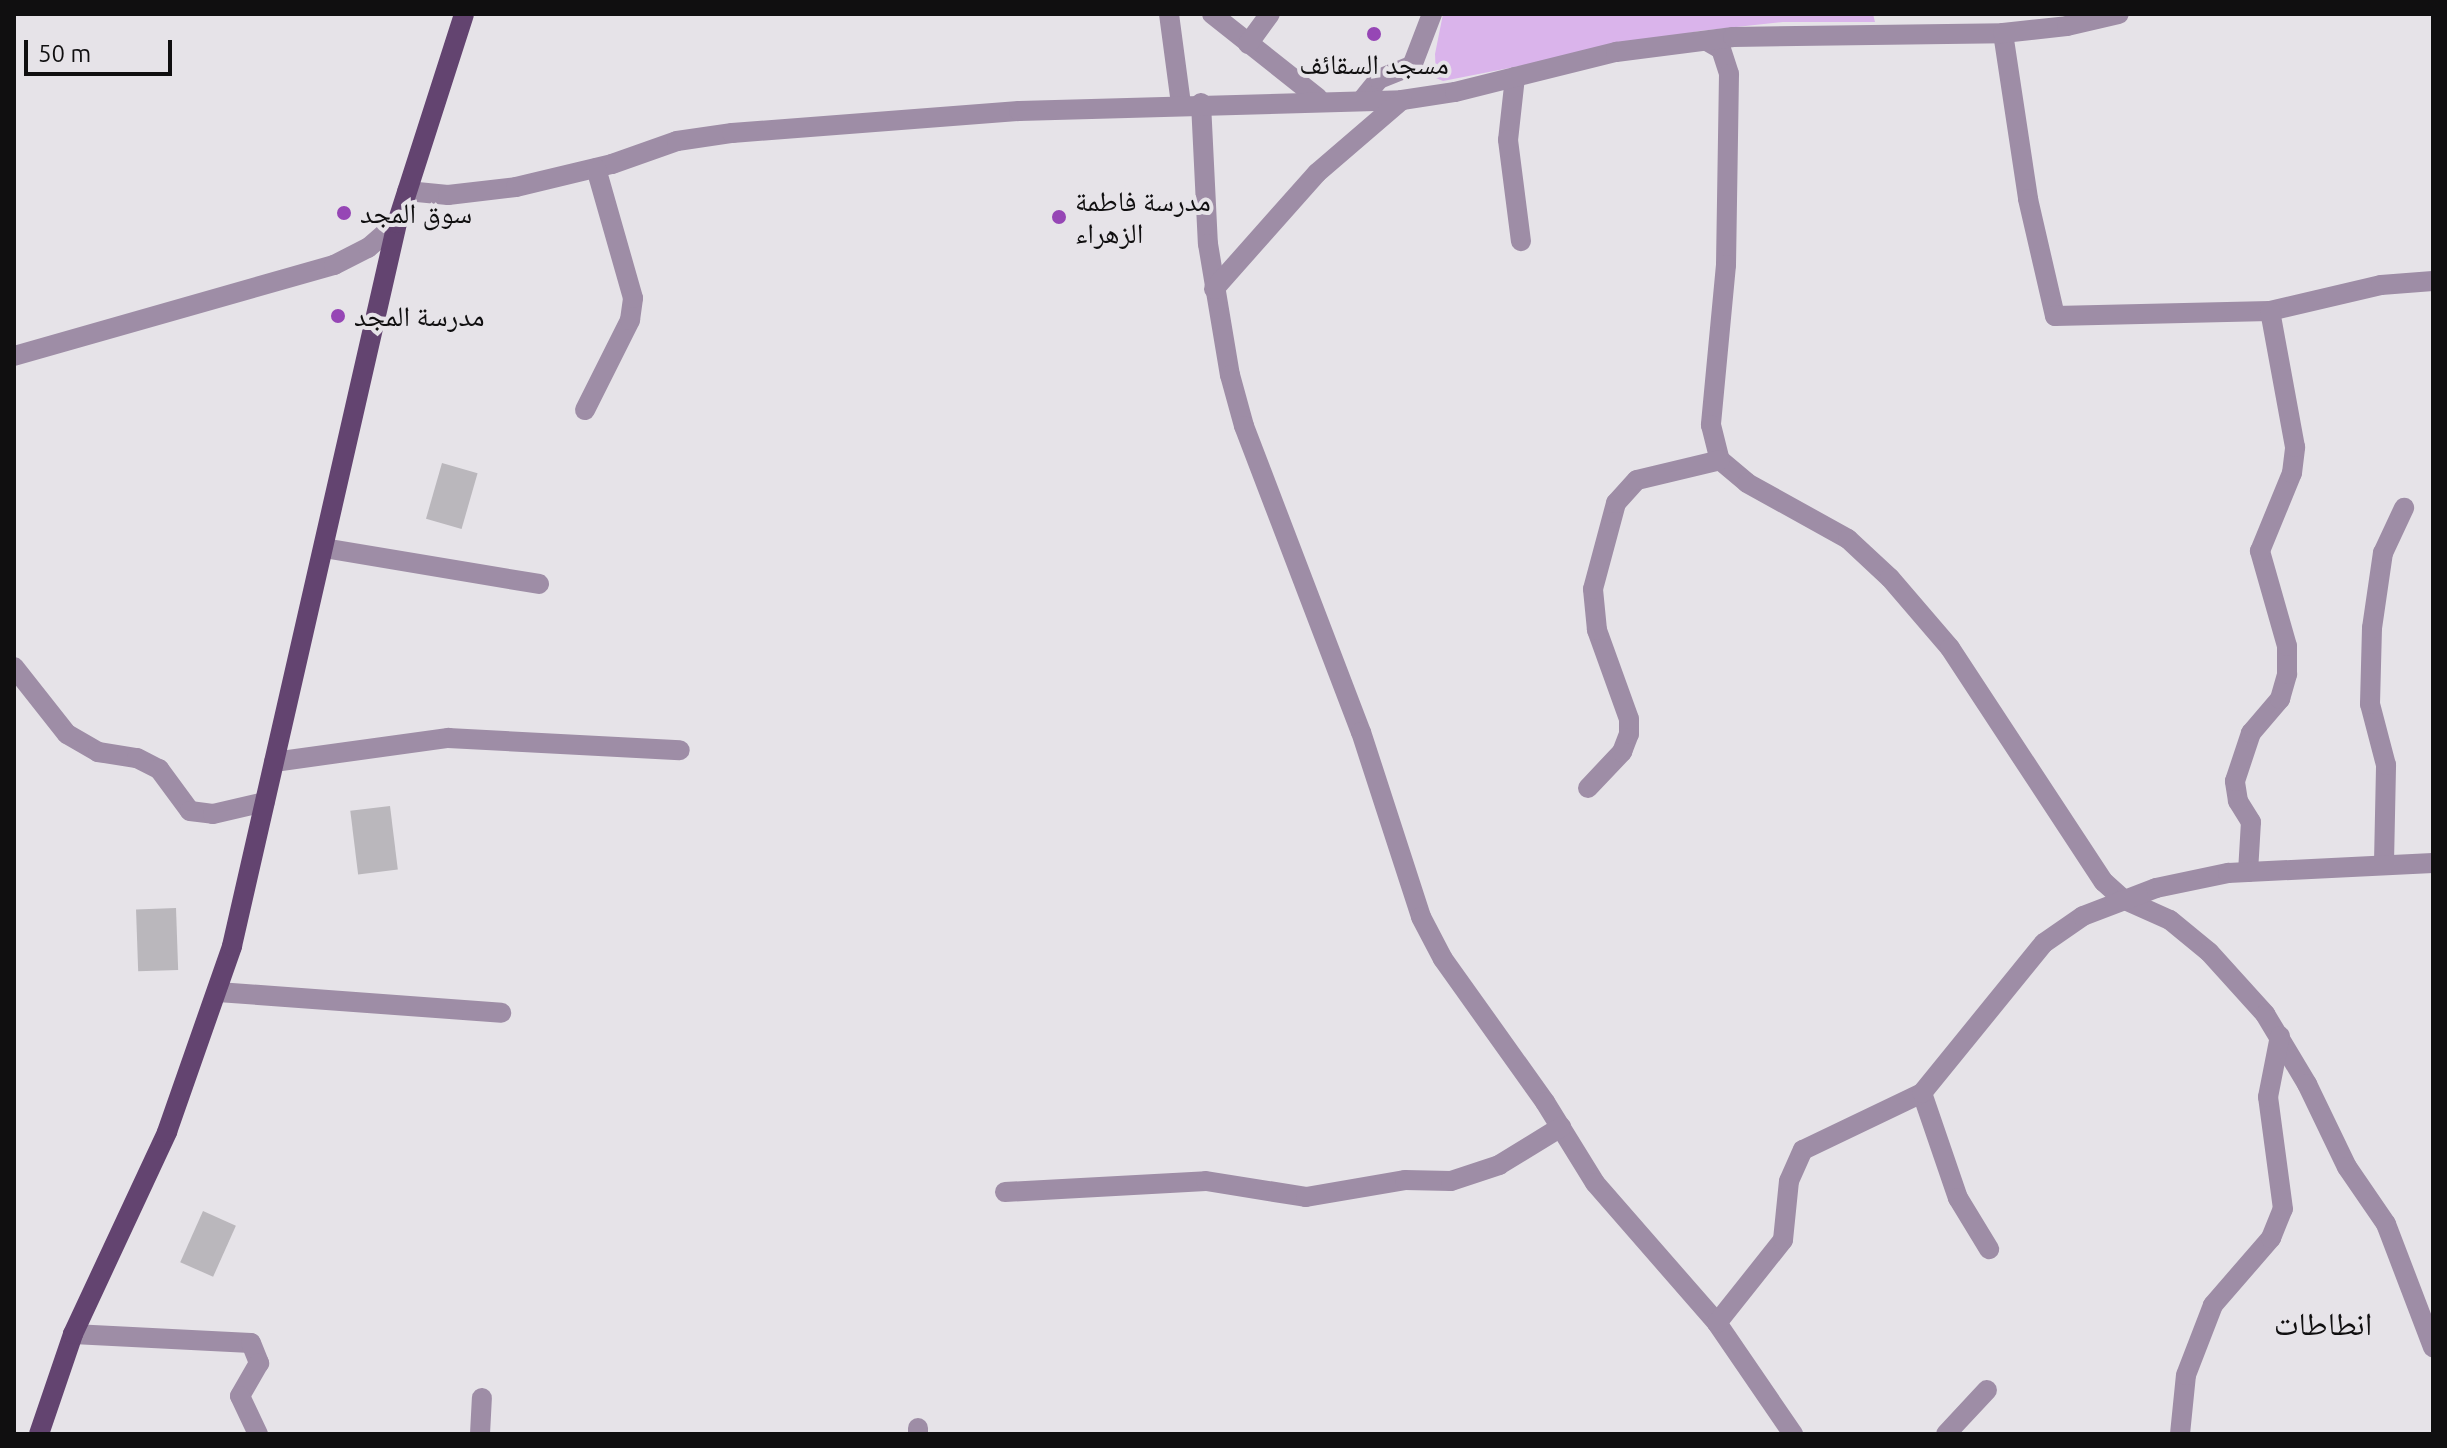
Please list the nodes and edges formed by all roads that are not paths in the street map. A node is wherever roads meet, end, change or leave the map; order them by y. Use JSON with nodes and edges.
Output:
{"nodes":[{"id":1,"x":464,"y":14,"type":"edge"},
{"id":2,"x":1169,"y":14,"type":"edge"},
{"id":3,"x":1212,"y":14,"type":"edge"},
{"id":4,"x":1270,"y":14,"type":"edge"},
{"id":5,"x":1432,"y":14,"type":"edge"},
{"id":6,"x":2119,"y":14,"type":"edge"},
{"id":7,"x":1979,"y":24,"type":"edge"},
{"id":8,"x":2003,"y":33,"type":"junction"},
{"id":9,"x":1707,"y":41,"type":"junction"},
{"id":10,"x":1248,"y":44,"type":"junction"},
{"id":11,"x":1515,"y":77,"type":"junction"},
{"id":12,"x":1318,"y":98,"type":"junction"},
{"id":13,"x":1362,"y":100,"type":"junction"},
{"id":14,"x":1402,"y":100,"type":"junction"},
{"id":15,"x":1191,"y":103,"type":"junction"},
{"id":16,"x":596,"y":168,"type":"junction"},
{"id":17,"x":407,"y":191,"type":"junction"},
{"id":18,"x":397,"y":223,"type":"junction"},
{"id":19,"x":1521,"y":241,"type":"dead end"},
{"id":20,"x":2433,"y":281,"type":"edge"},
{"id":21,"x":1214,"y":289,"type":"junction"},
{"id":22,"x":2270,"y":311,"type":"junction"},
{"id":23,"x":14,"y":356,"type":"edge"},
{"id":24,"x":585,"y":410,"type":"dead end"},
{"id":25,"x":1720,"y":460,"type":"junction"},
{"id":26,"x":2404,"y":508,"type":"dead end"},
{"id":27,"x":324,"y":548,"type":"junction"},
{"id":28,"x":539,"y":584,"type":"dead end"},
{"id":29,"x":14,"y":667,"type":"edge"},
{"id":30,"x":680,"y":750,"type":"dead end"},
{"id":31,"x":274,"y":762,"type":"junction"},
{"id":32,"x":1588,"y":788,"type":"dead end"},
{"id":33,"x":265,"y":802,"type":"junction"},
{"id":34,"x":2384,"y":863,"type":"junction"},
{"id":35,"x":2433,"y":863,"type":"edge"},
{"id":36,"x":2248,"y":872,"type":"junction"},
{"id":37,"x":2123,"y":899,"type":"junction"},
{"id":38,"x":218,"y":992,"type":"junction"},
{"id":39,"x":501,"y":1013,"type":"dead end"},
{"id":40,"x":2280,"y":1036,"type":"junction"},
{"id":41,"x":1922,"y":1093,"type":"junction"},
{"id":42,"x":1561,"y":1127,"type":"junction"},
{"id":43,"x":1005,"y":1192,"type":"dead end"},
{"id":44,"x":1989,"y":1249,"type":"dead end"},
{"id":45,"x":1717,"y":1323,"type":"junction"},
{"id":46,"x":73,"y":1334,"type":"junction"},
{"id":47,"x":2433,"y":1347,"type":"edge"},
{"id":48,"x":1987,"y":1390,"type":"dead end"},
{"id":49,"x":482,"y":1398,"type":"dead end"},
{"id":50,"x":39,"y":1434,"type":"edge"},
{"id":51,"x":258,"y":1434,"type":"edge"},
{"id":52,"x":480,"y":1434,"type":"edge"},
{"id":53,"x":1793,"y":1434,"type":"edge"},
{"id":54,"x":1946,"y":1434,"type":"edge"},
{"id":55,"x":2180,"y":1434,"type":"edge"}],
"edges":[{"from":1,"to":17,"type":"main road"},
{"from":2,"to":15,"type":"street"},
{"from":3,"to":10,"type":"street"},
{"from":4,"to":10,"type":"street"},
{"from":5,"to":13,"type":"street"},
{"from":6,"to":8,"type":"street"},
{"from":7,"to":8,"type":"street"},
{"from":7,"to":9,"type":"street"},
{"from":8,"to":22,"type":"street"},
{"from":9,"to":11,"type":"street"},
{"from":9,"to":25,"type":"street"},
{"from":10,"to":12,"type":"street"},
{"from":11,"to":14,"type":"street"},
{"from":11,"to":19,"type":"street"},
{"from":12,"to":13,"type":"street"},
{"from":12,"to":15,"type":"street"},
{"from":13,"to":14,"type":"street"},
{"from":14,"to":21,"type":"street"},
{"from":15,"to":16,"type":"street"},
{"from":15,"to":21,"type":"street"},
{"from":16,"to":17,"type":"street"},
{"from":16,"to":24,"type":"street"},
{"from":17,"to":18,"type":"main road"},
{"from":18,"to":23,"type":"street"},
{"from":18,"to":27,"type":"main road"},
{"from":20,"to":22,"type":"street"},
{"from":21,"to":42,"type":"street"},
{"from":22,"to":36,"type":"street"},
{"from":25,"to":32,"type":"street"},
{"from":25,"to":37,"type":"street"},
{"from":26,"to":34,"type":"street"},
{"from":27,"to":28,"type":"street"},
{"from":27,"to":31,"type":"main road"},
{"from":29,"to":33,"type":"street"},
{"from":30,"to":31,"type":"street"},
{"from":31,"to":33,"type":"main road"},
{"from":33,"to":38,"type":"main road"},
{"from":34,"to":35,"type":"street"},
{"from":34,"to":36,"type":"street"},
{"from":36,"to":37,"type":"street"},
{"from":37,"to":40,"type":"street"},
{"from":37,"to":41,"type":"street"},
{"from":38,"to":39,"type":"street"},
{"from":38,"to":46,"type":"main road"},
{"from":40,"to":47,"type":"street"},
{"from":40,"to":55,"type":"street"},
{"from":41,"to":44,"type":"street"},
{"from":41,"to":45,"type":"street"},
{"from":42,"to":43,"type":"street"},
{"from":42,"to":45,"type":"street"},
{"from":45,"to":53,"type":"street"},
{"from":46,"to":50,"type":"main road"},
{"from":46,"to":51,"type":"street"},
{"from":48,"to":54,"type":"street"},
{"from":49,"to":52,"type":"street"}]}
